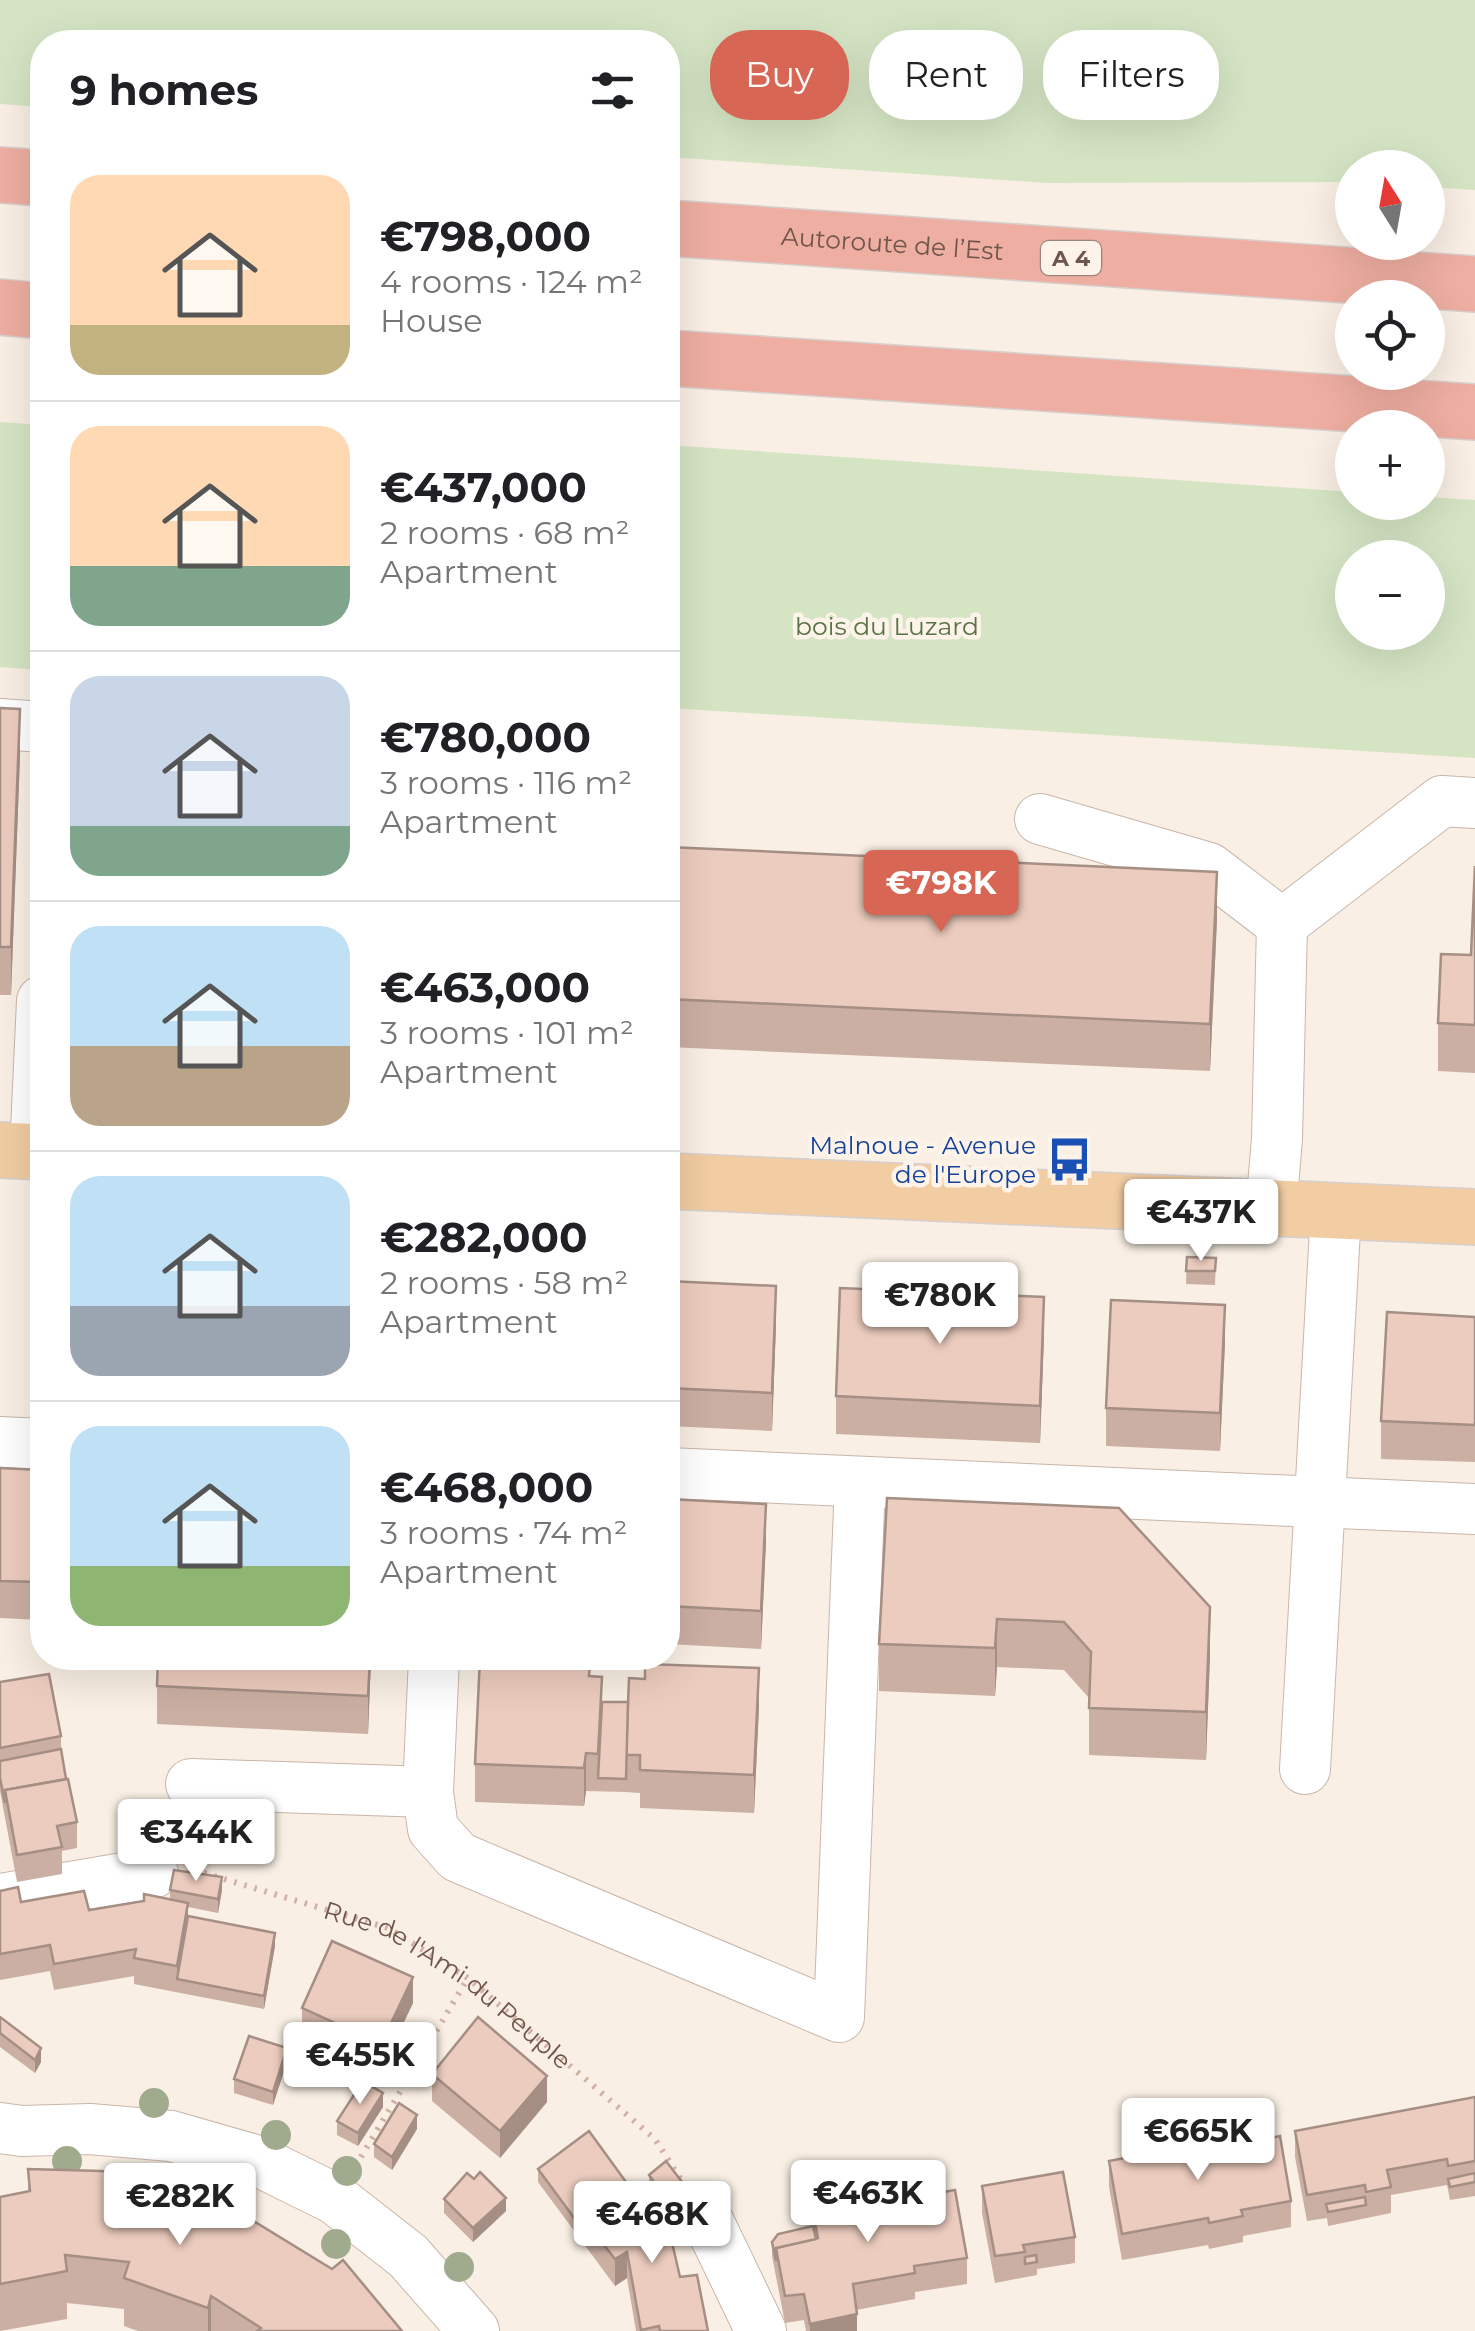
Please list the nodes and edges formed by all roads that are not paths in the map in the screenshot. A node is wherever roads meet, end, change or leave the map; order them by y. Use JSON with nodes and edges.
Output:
{"nodes":[{"id":1,"x":0,"y":175,"type":"edge"},
{"id":2,"x":30,"y":177,"type":"edge"},
{"id":3,"x":680,"y":229,"type":"edge"},
{"id":4,"x":1475,"y":284,"type":"edge"},
{"id":5,"x":0,"y":307,"type":"edge"},
{"id":6,"x":30,"y":310,"type":"edge"},
{"id":7,"x":680,"y":359,"type":"edge"},
{"id":8,"x":1475,"y":412,"type":"edge"},
{"id":9,"x":0,"y":724,"type":"edge"},
{"id":10,"x":30,"y":726,"type":"edge"},
{"id":11,"x":1475,"y":804,"type":"edge"},
{"id":12,"x":1040,"y":819,"type":"dead end"},
{"id":13,"x":1282,"y":924,"type":"junction"},
{"id":14,"x":30,"y":1114,"type":"edge"},
{"id":15,"x":26,"y":1151,"type":"edge"},
{"id":16,"x":680,"y":1182,"type":"edge"},
{"id":17,"x":1272,"y":1209,"type":"junction"},
{"id":18,"x":1336,"y":1211,"type":"junction"},
{"id":19,"x":1475,"y":1217,"type":"edge"},
{"id":20,"x":0,"y":1442,"type":"edge"},
{"id":21,"x":30,"y":1443,"type":"edge"},
{"id":22,"x":680,"y":1474,"type":"edge"},
{"id":23,"x":860,"y":1482,"type":"junction"},
{"id":24,"x":1320,"y":1502,"type":"junction"},
{"id":25,"x":1475,"y":1509,"type":"edge"},
{"id":26,"x":433,"y":1670,"type":"edge"},
{"id":27,"x":1306,"y":1768,"type":"dead end"},
{"id":28,"x":192,"y":1784,"type":"dead end"},
{"id":29,"x":428,"y":1792,"type":"junction"},
{"id":30,"x":154,"y":1873,"type":"road end"},
{"id":31,"x":0,"y":1899,"type":"edge"},
{"id":32,"x":0,"y":2128,"type":"edge"},
{"id":33,"x":709,"y":2224,"type":"road end"},
{"id":34,"x":474,"y":2331,"type":"edge"},
{"id":35,"x":761,"y":2331,"type":"edge"}],
"edges":[{"from":1,"to":2,"type":"highway"},
{"from":3,"to":4,"type":"highway","name":"Autoroute de l’Est","number":"A 4"},
{"from":5,"to":6,"type":"highway"},
{"from":7,"to":8,"type":"highway"},
{"from":9,"to":10,"type":"street"},
{"from":11,"to":13,"type":"street"},
{"from":12,"to":13,"type":"street"},
{"from":13,"to":17,"type":"street"},
{"from":14,"to":15,"type":"street"},
{"from":16,"to":17,"type":"main road"},
{"from":17,"to":18,"type":"main road"},
{"from":18,"to":19,"type":"main road"},
{"from":18,"to":24,"type":"street"},
{"from":20,"to":21,"type":"street"},
{"from":22,"to":23,"type":"street"},
{"from":23,"to":24,"type":"street"},
{"from":23,"to":29,"type":"street"},
{"from":24,"to":25,"type":"street"},
{"from":24,"to":27,"type":"street"},
{"from":26,"to":29,"type":"street"},
{"from":28,"to":29,"type":"street"},
{"from":30,"to":31,"type":"street"},
{"from":32,"to":34,"type":"street"},
{"from":33,"to":35,"type":"street"}]}
